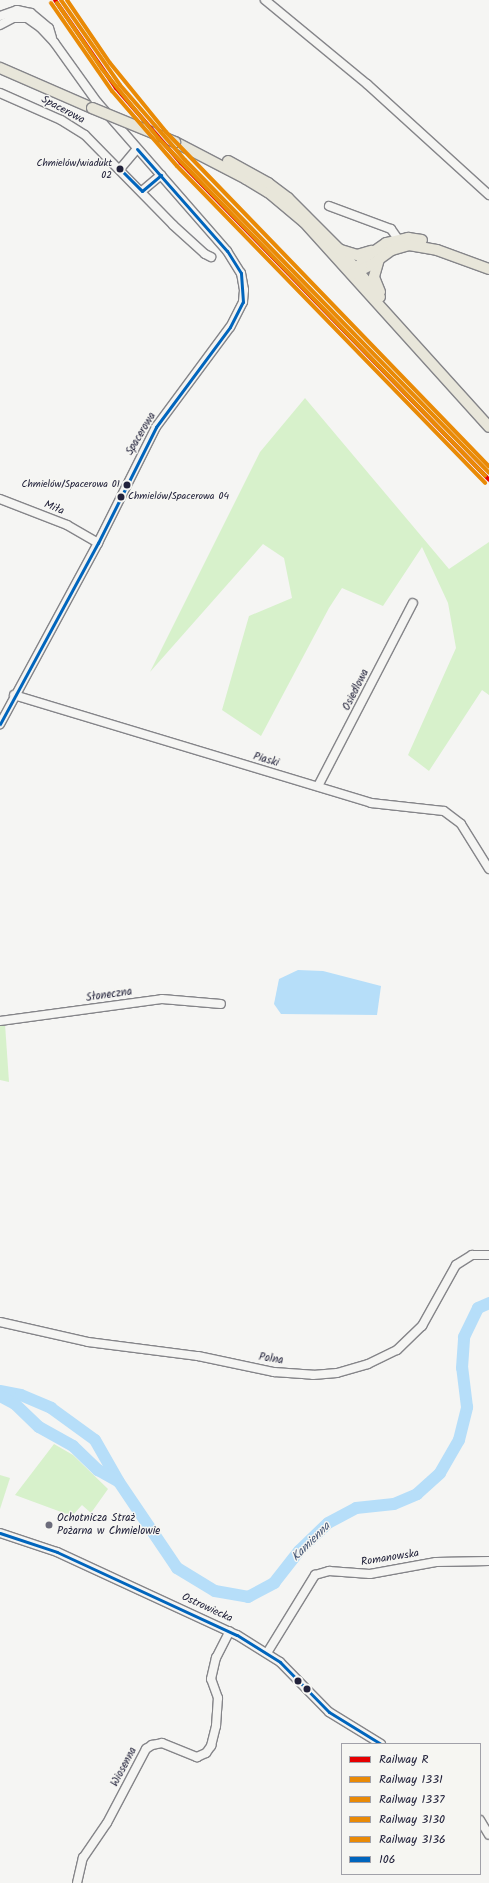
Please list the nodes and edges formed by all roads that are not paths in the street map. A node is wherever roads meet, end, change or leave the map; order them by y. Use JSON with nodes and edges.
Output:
{"nodes":[{"id":1,"x":265,"y":0,"type":"edge"},
{"id":2,"x":0,"y":16,"type":"edge"},
{"id":3,"x":0,"y":25,"type":"edge"},
{"id":4,"x":54,"y":42,"type":"junction"},
{"id":5,"x":0,"y":64,"type":"edge"},
{"id":6,"x":0,"y":68,"type":"edge"},
{"id":7,"x":0,"y":75,"type":"edge"},
{"id":8,"x":19,"y":76,"type":"junction"},
{"id":9,"x":0,"y":93,"type":"edge"},
{"id":10,"x":92,"y":108,"type":"junction"},
{"id":11,"x":175,"y":142,"type":"junction"},
{"id":12,"x":137,"y":148,"type":"junction"},
{"id":13,"x":120,"y":169,"type":"junction"},
{"id":14,"x":161,"y":175,"type":"junction"},
{"id":15,"x":142,"y":191,"type":"junction"},
{"id":16,"x":489,"y":194,"type":"edge"},
{"id":17,"x":329,"y":206,"type":"dead end"},
{"id":18,"x":401,"y":242,"type":"junction"},
{"id":19,"x":339,"y":249,"type":"junction"},
{"id":20,"x":378,"y":254,"type":"junction"},
{"id":21,"x":211,"y":257,"type":"dead end"},
{"id":22,"x":489,"y":269,"type":"edge"},
{"id":23,"x":355,"y":272,"type":"junction"},
{"id":24,"x":390,"y":311,"type":"junction"},
{"id":25,"x":427,"y":358,"type":"junction"},
{"id":26,"x":489,"y":428,"type":"edge"},
{"id":27,"x":0,"y":499,"type":"edge"},
{"id":28,"x":98,"y":543,"type":"junction"},
{"id":29,"x":413,"y":603,"type":"dead end"},
{"id":30,"x":14,"y":694,"type":"junction"},
{"id":31,"x":0,"y":724,"type":"edge"},
{"id":32,"x":318,"y":786,"type":"junction"},
{"id":33,"x":489,"y":869,"type":"edge"},
{"id":34,"x":221,"y":1004,"type":"dead end"},
{"id":35,"x":0,"y":1021,"type":"edge"},
{"id":36,"x":489,"y":1255,"type":"edge"},
{"id":37,"x":0,"y":1322,"type":"edge"},
{"id":38,"x":0,"y":1532,"type":"edge"},
{"id":39,"x":489,"y":1561,"type":"edge"},
{"id":40,"x":230,"y":1631,"type":"junction"},
{"id":41,"x":267,"y":1653,"type":"junction"},
{"id":42,"x":379,"y":1743,"type":"edge"},
{"id":43,"x":481,"y":1822,"type":"edge"},
{"id":44,"x":489,"y":1835,"type":"edge"},
{"id":45,"x":77,"y":1883,"type":"edge"}],
"edges":[{"from":1,"to":16,"type":"street"},
{"from":2,"to":4,"type":"street","name":"Spacerowa"},
{"from":3,"to":4,"type":"street","name":"Spacerowa"},
{"from":4,"to":12,"type":"street","name":"Spacerowa"},
{"from":5,"to":8,"type":"street"},
{"from":6,"to":8,"type":"main road"},
{"from":7,"to":10,"type":"main road"},
{"from":8,"to":10,"type":"main road"},
{"from":9,"to":13,"type":"street","name":"Spacerowa"},
{"from":10,"to":11,"type":"main road","bridge":true},
{"from":11,"to":19,"type":"main road"},
{"from":11,"to":23,"type":"main road"},
{"from":12,"to":13,"type":"street"},
{"from":12,"to":14,"type":"street","name":"Spacerowa"},
{"from":13,"to":15,"type":"street","name":"Spacerowa"},
{"from":14,"to":15,"type":"street"},
{"from":14,"to":28,"type":"street","name":"Spacerowa"},
{"from":15,"to":21,"type":"street","name":"Spacerowa"},
{"from":17,"to":18,"type":"street"},
{"from":18,"to":20,"type":"main road"},
{"from":18,"to":22,"type":"main road"},
{"from":19,"to":20,"type":"main road"},
{"from":19,"to":23,"type":"main road"},
{"from":20,"to":23,"type":"main road"},
{"from":20,"to":24,"type":"main road"},
{"from":23,"to":24,"type":"main road"},
{"from":23,"to":25,"type":"main road"},
{"from":24,"to":25,"type":"main road"},
{"from":25,"to":26,"type":"main road"},
{"from":27,"to":28,"type":"street","name":"Miła"},
{"from":28,"to":30,"type":"street","name":"Spacerowa"},
{"from":29,"to":32,"type":"street","name":"Osiedlowa"},
{"from":30,"to":31,"type":"street","name":"Spacerowa"},
{"from":30,"to":32,"type":"street","name":"Piaski"},
{"from":32,"to":33,"type":"street","name":"Piaski"},
{"from":34,"to":35,"type":"street","name":"Słoneczna"},
{"from":36,"to":37,"type":"street","name":"Polna"},
{"from":38,"to":40,"type":"street","name":"Ostrowiecka"},
{"from":39,"to":41,"type":"street","name":"Romanowska"},
{"from":40,"to":41,"type":"street","name":"Ostrowiecka"},
{"from":40,"to":45,"type":"street","name":"Wiosenna"},
{"from":41,"to":42,"type":"street","name":"Ostrowiecka"},
{"from":43,"to":44,"type":"street"}]}
